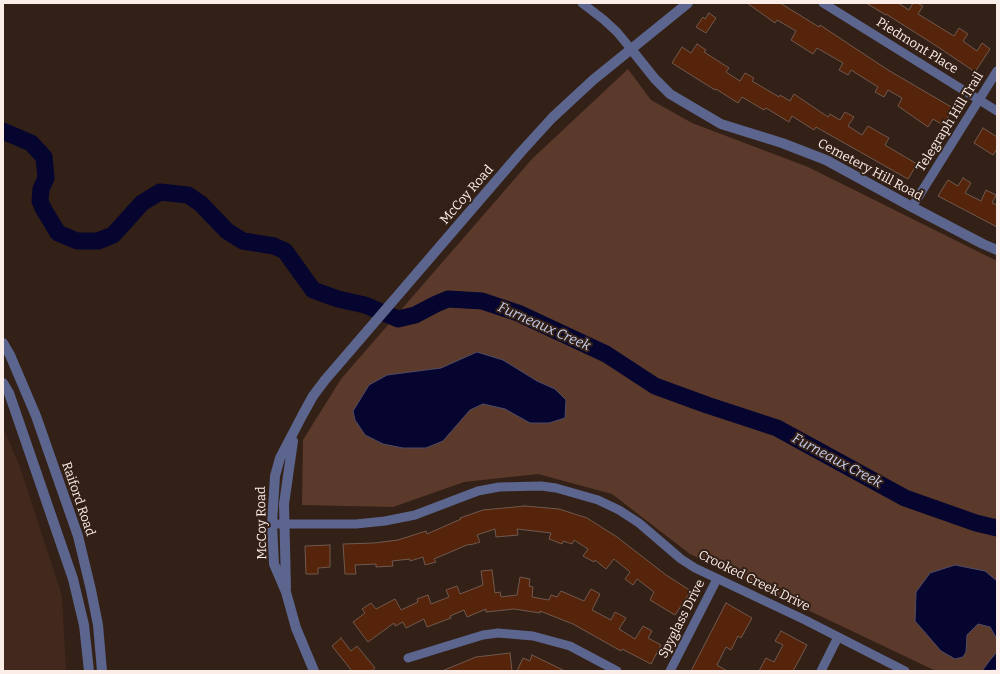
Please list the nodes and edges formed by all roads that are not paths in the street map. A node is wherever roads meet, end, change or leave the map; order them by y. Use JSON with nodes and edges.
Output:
{"nodes":[{"id":1,"x":582,"y":3,"type":"edge"},
{"id":2,"x":688,"y":3,"type":"edge"},
{"id":3,"x":823,"y":3,"type":"edge"},
{"id":4,"x":631,"y":49,"type":"junction"},
{"id":5,"x":997,"y":71,"type":"edge"},
{"id":6,"x":979,"y":100,"type":"junction"},
{"id":7,"x":997,"y":111,"type":"edge"},
{"id":8,"x":912,"y":207,"type":"junction"},
{"id":9,"x":997,"y":250,"type":"edge"},
{"id":10,"x":3,"y":343,"type":"edge"},
{"id":11,"x":3,"y":383,"type":"edge"},
{"id":12,"x":295,"y":431,"type":"junction"},
{"id":13,"x":272,"y":524,"type":"junction"},
{"id":14,"x":284,"y":524,"type":"junction"},
{"id":15,"x":717,"y":579,"type":"junction"},
{"id":16,"x":286,"y":592,"type":"junction"},
{"id":17,"x":838,"y":637,"type":"junction"},
{"id":18,"x":408,"y":658,"type":"dead end"},
{"id":19,"x":89,"y":671,"type":"edge"},
{"id":20,"x":102,"y":671,"type":"edge"},
{"id":21,"x":314,"y":671,"type":"edge"},
{"id":22,"x":617,"y":671,"type":"edge"},
{"id":23,"x":670,"y":671,"type":"edge"},
{"id":24,"x":821,"y":671,"type":"edge"},
{"id":25,"x":905,"y":671,"type":"edge"}],
"edges":[{"from":1,"to":4,"type":"street","name":"Cemetery Hill Road"},
{"from":2,"to":4,"type":"street","name":"McCoy Road"},
{"from":3,"to":6,"type":"street","name":"Piedmont Place"},
{"from":4,"to":8,"type":"street","name":"Cemetery Hill Road"},
{"from":4,"to":12,"type":"street","name":"McCoy Road"},
{"from":5,"to":6,"type":"street","name":"Telegraph Hill Trail"},
{"from":6,"to":7,"type":"street","name":"Piedmont Place"},
{"from":6,"to":8,"type":"street","name":"Telegraph Hill Trail"},
{"from":8,"to":9,"type":"street","name":"Cemetery Hill Road"},
{"from":10,"to":20,"type":"street","name":"Raiford Road"},
{"from":11,"to":19,"type":"street"},
{"from":12,"to":13,"type":"street","name":"McCoy Road"},
{"from":12,"to":14,"type":"street","name":"McCoy Road"},
{"from":13,"to":14,"type":"street","name":"Crooked Creek Drive"},
{"from":13,"to":16,"type":"street","name":"McCoy Road"},
{"from":14,"to":15,"type":"street","name":"Crooked Creek Drive"},
{"from":14,"to":16,"type":"street","name":"McCoy Road"},
{"from":15,"to":17,"type":"street","name":"Crooked Creek Drive"},
{"from":15,"to":23,"type":"street","name":"Spyglass Drive"},
{"from":16,"to":21,"type":"street","name":"McCoy Road"},
{"from":17,"to":24,"type":"street"},
{"from":17,"to":25,"type":"street","name":"Crooked Creek Drive"},
{"from":18,"to":22,"type":"street"}]}
